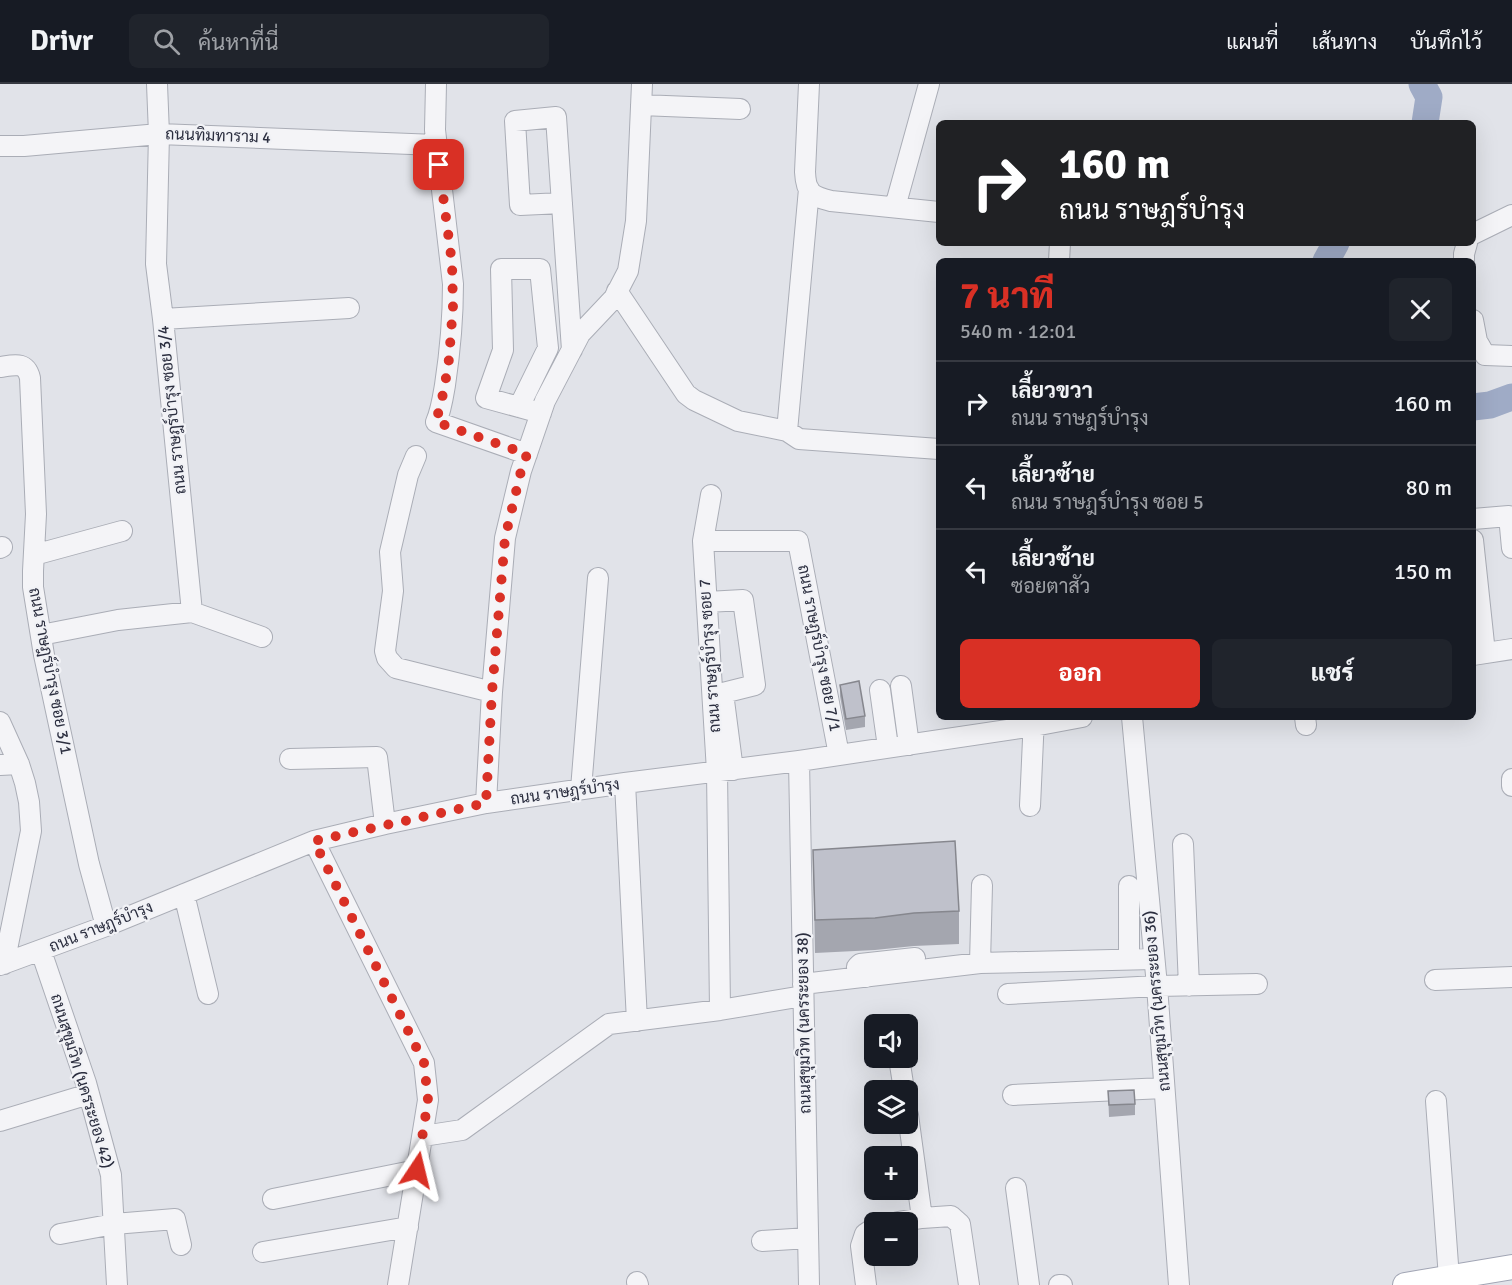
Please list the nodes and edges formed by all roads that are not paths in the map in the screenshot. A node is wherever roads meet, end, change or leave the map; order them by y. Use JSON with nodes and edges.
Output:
{"nodes":[{"id":1,"x":157,"y":84,"type":"edge"},
{"id":2,"x":436,"y":84,"type":"edge"},
{"id":3,"x":642,"y":84,"type":"edge"},
{"id":4,"x":809,"y":84,"type":"edge"},
{"id":5,"x":929,"y":84,"type":"edge"},
{"id":6,"x":641,"y":105,"type":"junction"},
{"id":7,"x":740,"y":109,"type":"dead end"},
{"id":8,"x":159,"y":134,"type":"junction"},
{"id":9,"x":436,"y":145,"type":"junction"},
{"id":10,"x":0,"y":146,"type":"edge"},
{"id":11,"x":808,"y":189,"type":"junction"},
{"id":12,"x":562,"y":203,"type":"junction"},
{"id":13,"x":895,"y":207,"type":"junction"},
{"id":14,"x":936,"y":212,"type":"edge"},
{"id":15,"x":1512,"y":215,"type":"edge"},
{"id":16,"x":1476,"y":233,"type":"edge"},
{"id":17,"x":615,"y":295,"type":"junction"},
{"id":18,"x":349,"y":308,"type":"dead end"},
{"id":19,"x":164,"y":319,"type":"junction"},
{"id":20,"x":1476,"y":336,"type":"edge"},
{"id":21,"x":576,"y":342,"type":"junction"},
{"id":22,"x":1512,"y":356,"type":"edge"},
{"id":23,"x":0,"y":367,"type":"edge"},
{"id":24,"x":519,"y":407,"type":"junction"},
{"id":25,"x":541,"y":413,"type":"junction"},
{"id":26,"x":787,"y":431,"type":"junction"},
{"id":27,"x":936,"y":449,"type":"edge"},
{"id":28,"x":527,"y":454,"type":"junction"},
{"id":29,"x":416,"y":456,"type":"dead end"},
{"id":30,"x":711,"y":495,"type":"dead end"},
{"id":31,"x":1476,"y":519,"type":"edge"},
{"id":32,"x":122,"y":531,"type":"dead end"},
{"id":33,"x":703,"y":541,"type":"junction"},
{"id":34,"x":1512,"y":548,"type":"edge"},
{"id":35,"x":34,"y":555,"type":"junction"},
{"id":36,"x":598,"y":578,"type":"dead end"},
{"id":37,"x":1476,"y":597,"type":"edge"},
{"id":38,"x":707,"y":602,"type":"junction"},
{"id":39,"x":192,"y":612,"type":"junction"},
{"id":40,"x":41,"y":636,"type":"junction"},
{"id":41,"x":262,"y":637,"type":"dead end"},
{"id":42,"x":1512,"y":649,"type":"edge"},
{"id":43,"x":1479,"y":654,"type":"edge"},
{"id":44,"x":901,"y":686,"type":"dead end"},
{"id":45,"x":880,"y":690,"type":"dead end"},
{"id":46,"x":492,"y":692,"type":"junction"},
{"id":47,"x":1132,"y":720,"type":"edge"},
{"id":48,"x":1034,"y":721,"type":"edge"},
{"id":49,"x":0,"y":722,"type":"edge"},
{"id":50,"x":909,"y":745,"type":"junction"},
{"id":51,"x":888,"y":747,"type":"junction"},
{"id":52,"x":839,"y":755,"type":"junction"},
{"id":53,"x":290,"y":759,"type":"dead end"},
{"id":54,"x":799,"y":761,"type":"junction"},
{"id":55,"x":10,"y":765,"type":"edge"},
{"id":56,"x":725,"y":770,"type":"junction"},
{"id":57,"x":1512,"y":779,"type":"edge"},
{"id":58,"x":625,"y":783,"type":"junction"},
{"id":59,"x":1512,"y":786,"type":"edge"},
{"id":60,"x":581,"y":789,"type":"junction"},
{"id":61,"x":486,"y":803,"type":"junction"},
{"id":62,"x":1030,"y":806,"type":"dead end"},
{"id":63,"x":385,"y":824,"type":"junction"},
{"id":64,"x":314,"y":841,"type":"junction"},
{"id":65,"x":1184,"y":844,"type":"dead end"},
{"id":66,"x":982,"y":885,"type":"dead end"},
{"id":67,"x":1129,"y":886,"type":"dead end"},
{"id":68,"x":184,"y":894,"type":"junction"},
{"id":69,"x":105,"y":926,"type":"junction"},
{"id":70,"x":41,"y":951,"type":"junction"},
{"id":71,"x":980,"y":958,"type":"junction"},
{"id":72,"x":1130,"y":959,"type":"junction"},
{"id":73,"x":1154,"y":959,"type":"junction"},
{"id":74,"x":2,"y":965,"type":"edge"},
{"id":75,"x":1512,"y":977,"type":"edge"},
{"id":76,"x":1435,"y":980,"type":"dead end"},
{"id":77,"x":1257,"y":984,"type":"dead end"},
{"id":78,"x":1157,"y":986,"type":"junction"},
{"id":79,"x":1189,"y":986,"type":"junction"},
{"id":80,"x":803,"y":990,"type":"junction"},
{"id":81,"x":208,"y":994,"type":"dead end"},
{"id":82,"x":1008,"y":994,"type":"dead end"},
{"id":83,"x":720,"y":1010,"type":"junction"},
{"id":84,"x":638,"y":1021,"type":"junction"},
{"id":85,"x":1164,"y":1088,"type":"junction"},
{"id":86,"x":89,"y":1094,"type":"junction"},
{"id":87,"x":1014,"y":1095,"type":"dead end"},
{"id":88,"x":1436,"y":1101,"type":"dead end"},
{"id":89,"x":0,"y":1121,"type":"edge"},
{"id":90,"x":911,"y":1134,"type":"edge"},
{"id":91,"x":423,"y":1136,"type":"junction"},
{"id":92,"x":417,"y":1170,"type":"junction"},
{"id":93,"x":1016,"y":1188,"type":"dead end"},
{"id":94,"x":273,"y":1199,"type":"dead end"},
{"id":95,"x":922,"y":1218,"type":"junction"},
{"id":96,"x":918,"y":1219,"type":"edge"},
{"id":97,"x":114,"y":1224,"type":"junction"},
{"id":98,"x":408,"y":1227,"type":"junction"},
{"id":99,"x":60,"y":1234,"type":"dead end"},
{"id":100,"x":808,"y":1238,"type":"junction"},
{"id":101,"x":864,"y":1239,"type":"edge"},
{"id":102,"x":762,"y":1241,"type":"dead end"},
{"id":103,"x":181,"y":1245,"type":"dead end"},
{"id":104,"x":263,"y":1252,"type":"dead end"},
{"id":105,"x":1512,"y":1267,"type":"edge"},
{"id":106,"x":1449,"y":1278,"type":"junction"},
{"id":107,"x":117,"y":1285,"type":"edge"},
{"id":108,"x":398,"y":1285,"type":"edge"},
{"id":109,"x":809,"y":1285,"type":"edge"},
{"id":110,"x":866,"y":1285,"type":"edge"},
{"id":111,"x":969,"y":1285,"type":"edge"},
{"id":112,"x":1029,"y":1285,"type":"edge"},
{"id":113,"x":1179,"y":1285,"type":"edge"},
{"id":114,"x":1405,"y":1285,"type":"edge"}],
"edges":[{"from":1,"to":8,"type":"street","name":"ถนน ราษฎร์บำรุง ซอย 3/4"},
{"from":2,"to":9,"type":"street"},
{"from":3,"to":6,"type":"street"},
{"from":4,"to":11,"type":"street"},
{"from":5,"to":13,"type":"street"},
{"from":6,"to":7,"type":"street"},
{"from":6,"to":17,"type":"street"},
{"from":8,"to":9,"type":"street","name":"ถนนทิมทาราม 4"},
{"from":8,"to":10,"type":"street","name":"ถนนทิมทาราม 4"},
{"from":8,"to":19,"type":"street","name":"ถนน ราษฎร์บำรุง ซอย 3/4"},
{"from":9,"to":28,"type":"street"},
{"from":11,"to":13,"type":"street"},
{"from":11,"to":26,"type":"street"},
{"from":12,"to":12,"type":"street"},
{"from":12,"to":21,"type":"street"},
{"from":13,"to":14,"type":"street"},
{"from":15,"to":16,"type":"street"},
{"from":17,"to":21,"type":"street"},
{"from":17,"to":26,"type":"street"},
{"from":18,"to":19,"type":"street"},
{"from":19,"to":39,"type":"street","name":"ถนน ราษฎร์บำรุง ซอย 3/4"},
{"from":20,"to":22,"type":"street"},
{"from":21,"to":25,"type":"street"},
{"from":23,"to":35,"type":"street","name":"ถนน ราษฎร์บำรุง ซอย 3/1"},
{"from":24,"to":24,"type":"street"},
{"from":24,"to":25,"type":"street"},
{"from":25,"to":28,"type":"street"},
{"from":26,"to":27,"type":"street"},
{"from":28,"to":46,"type":"street"},
{"from":29,"to":46,"type":"street"},
{"from":30,"to":33,"type":"street","name":"ถนน ราษฎร์บำรุง ซอย 7"},
{"from":31,"to":34,"type":"street"},
{"from":32,"to":35,"type":"street"},
{"from":33,"to":38,"type":"street","name":"ถนน ราษฎร์บำรุง ซอย 7"},
{"from":33,"to":52,"type":"street","name":"ถนน ราษฎร์บำรุง ซอย 7/1"},
{"from":35,"to":40,"type":"street","name":"ถนน ราษฎร์บำรุง ซอย 3/1"},
{"from":36,"to":60,"type":"street"},
{"from":37,"to":43,"type":"street"},
{"from":38,"to":56,"type":"street","name":"ถนน ราษฎร์บำรุง ซอย 7"},
{"from":38,"to":56,"type":"street"},
{"from":39,"to":40,"type":"street"},
{"from":39,"to":41,"type":"street"},
{"from":40,"to":69,"type":"street","name":"ถนน ราษฎร์บำรุง ซอย 3/1"},
{"from":42,"to":43,"type":"street"},
{"from":44,"to":50,"type":"street"},
{"from":45,"to":51,"type":"street"},
{"from":46,"to":61,"type":"street"},
{"from":47,"to":73,"type":"street","name":"ถนนสุขุมวิท (นครระยอง 36)"},
{"from":48,"to":50,"type":"street","name":"ถนน ราษฎร์บำรุง"},
{"from":48,"to":62,"type":"street"},
{"from":49,"to":55,"type":"street"},
{"from":50,"to":51,"type":"street","name":"ถนน ราษฎร์บำรุง"},
{"from":51,"to":52,"type":"street","name":"ถนน ราษฎร์บำรุง"},
{"from":52,"to":54,"type":"street","name":"ถนน ราษฎร์บำรุง"},
{"from":53,"to":63,"type":"street"},
{"from":54,"to":56,"type":"street","name":"ถนน ราษฎร์บำรุง"},
{"from":54,"to":80,"type":"street","name":"ถนนสุขุมวิท (นครระยอง 38)"},
{"from":55,"to":74,"type":"street"},
{"from":56,"to":58,"type":"street","name":"ถนน ราษฎร์บำรุง"},
{"from":56,"to":83,"type":"street"},
{"from":57,"to":59,"type":"street"},
{"from":58,"to":60,"type":"street","name":"ถนน ราษฎร์บำรุง"},
{"from":58,"to":84,"type":"street"},
{"from":60,"to":61,"type":"street","name":"ถนน ราษฎร์บำรุง"},
{"from":61,"to":63,"type":"street","name":"ถนน ราษฎร์บำรุง"},
{"from":63,"to":64,"type":"street","name":"ถนน ราษฎร์บำรุง"},
{"from":64,"to":68,"type":"street","name":"ถนน ราษฎร์บำรุง"},
{"from":64,"to":91,"type":"street"},
{"from":65,"to":79,"type":"street"},
{"from":66,"to":71,"type":"street"},
{"from":67,"to":72,"type":"street"},
{"from":68,"to":69,"type":"street","name":"ถนน ราษฎร์บำรุง"},
{"from":68,"to":81,"type":"street"},
{"from":69,"to":70,"type":"street","name":"ถนน ราษฎร์บำรุง"},
{"from":70,"to":74,"type":"street","name":"ถนน ราษฎร์บำรุง"},
{"from":70,"to":86,"type":"street","name":"ถนนสุขุมวิท (นครระยอง 42)"},
{"from":71,"to":72,"type":"street"},
{"from":71,"to":80,"type":"street"},
{"from":72,"to":73,"type":"street"},
{"from":73,"to":78,"type":"street","name":"ถนนสุขุมวิท (นครระยอง 36)"},
{"from":75,"to":76,"type":"street"},
{"from":77,"to":79,"type":"street"},
{"from":78,"to":79,"type":"street"},
{"from":78,"to":82,"type":"street"},
{"from":78,"to":85,"type":"street","name":"ถนนสุขุมวิท (นครระยอง 36)"},
{"from":80,"to":83,"type":"street"},
{"from":80,"to":100,"type":"street","name":"ถนนสุขุมวิท (นครระยอง 38)"},
{"from":83,"to":84,"type":"street"},
{"from":84,"to":91,"type":"street"},
{"from":85,"to":87,"type":"street"},
{"from":85,"to":113,"type":"street","name":"ถนนสุขุมวิท (นครระยอง 36)"},
{"from":86,"to":89,"type":"street"},
{"from":86,"to":97,"type":"street","name":"ถนนสุขุมวิท (นครระยอง 42)"},
{"from":88,"to":106,"type":"street"},
{"from":90,"to":95,"type":"street"},
{"from":91,"to":92,"type":"street"},
{"from":92,"to":94,"type":"street"},
{"from":92,"to":98,"type":"street"},
{"from":93,"to":112,"type":"street"},
{"from":95,"to":96,"type":"street"},
{"from":95,"to":111,"type":"street"},
{"from":97,"to":99,"type":"street"},
{"from":97,"to":103,"type":"street"},
{"from":97,"to":107,"type":"street","name":"ถนนสุขุมวิท (นครระยอง 42)"},
{"from":98,"to":104,"type":"street"},
{"from":98,"to":108,"type":"street"},
{"from":100,"to":102,"type":"street"},
{"from":100,"to":109,"type":"street","name":"ถนนสุขุมวิท (นครระยอง 38)"},
{"from":101,"to":110,"type":"street"},
{"from":105,"to":106,"type":"main road"},
{"from":106,"to":114,"type":"main road"}]}
